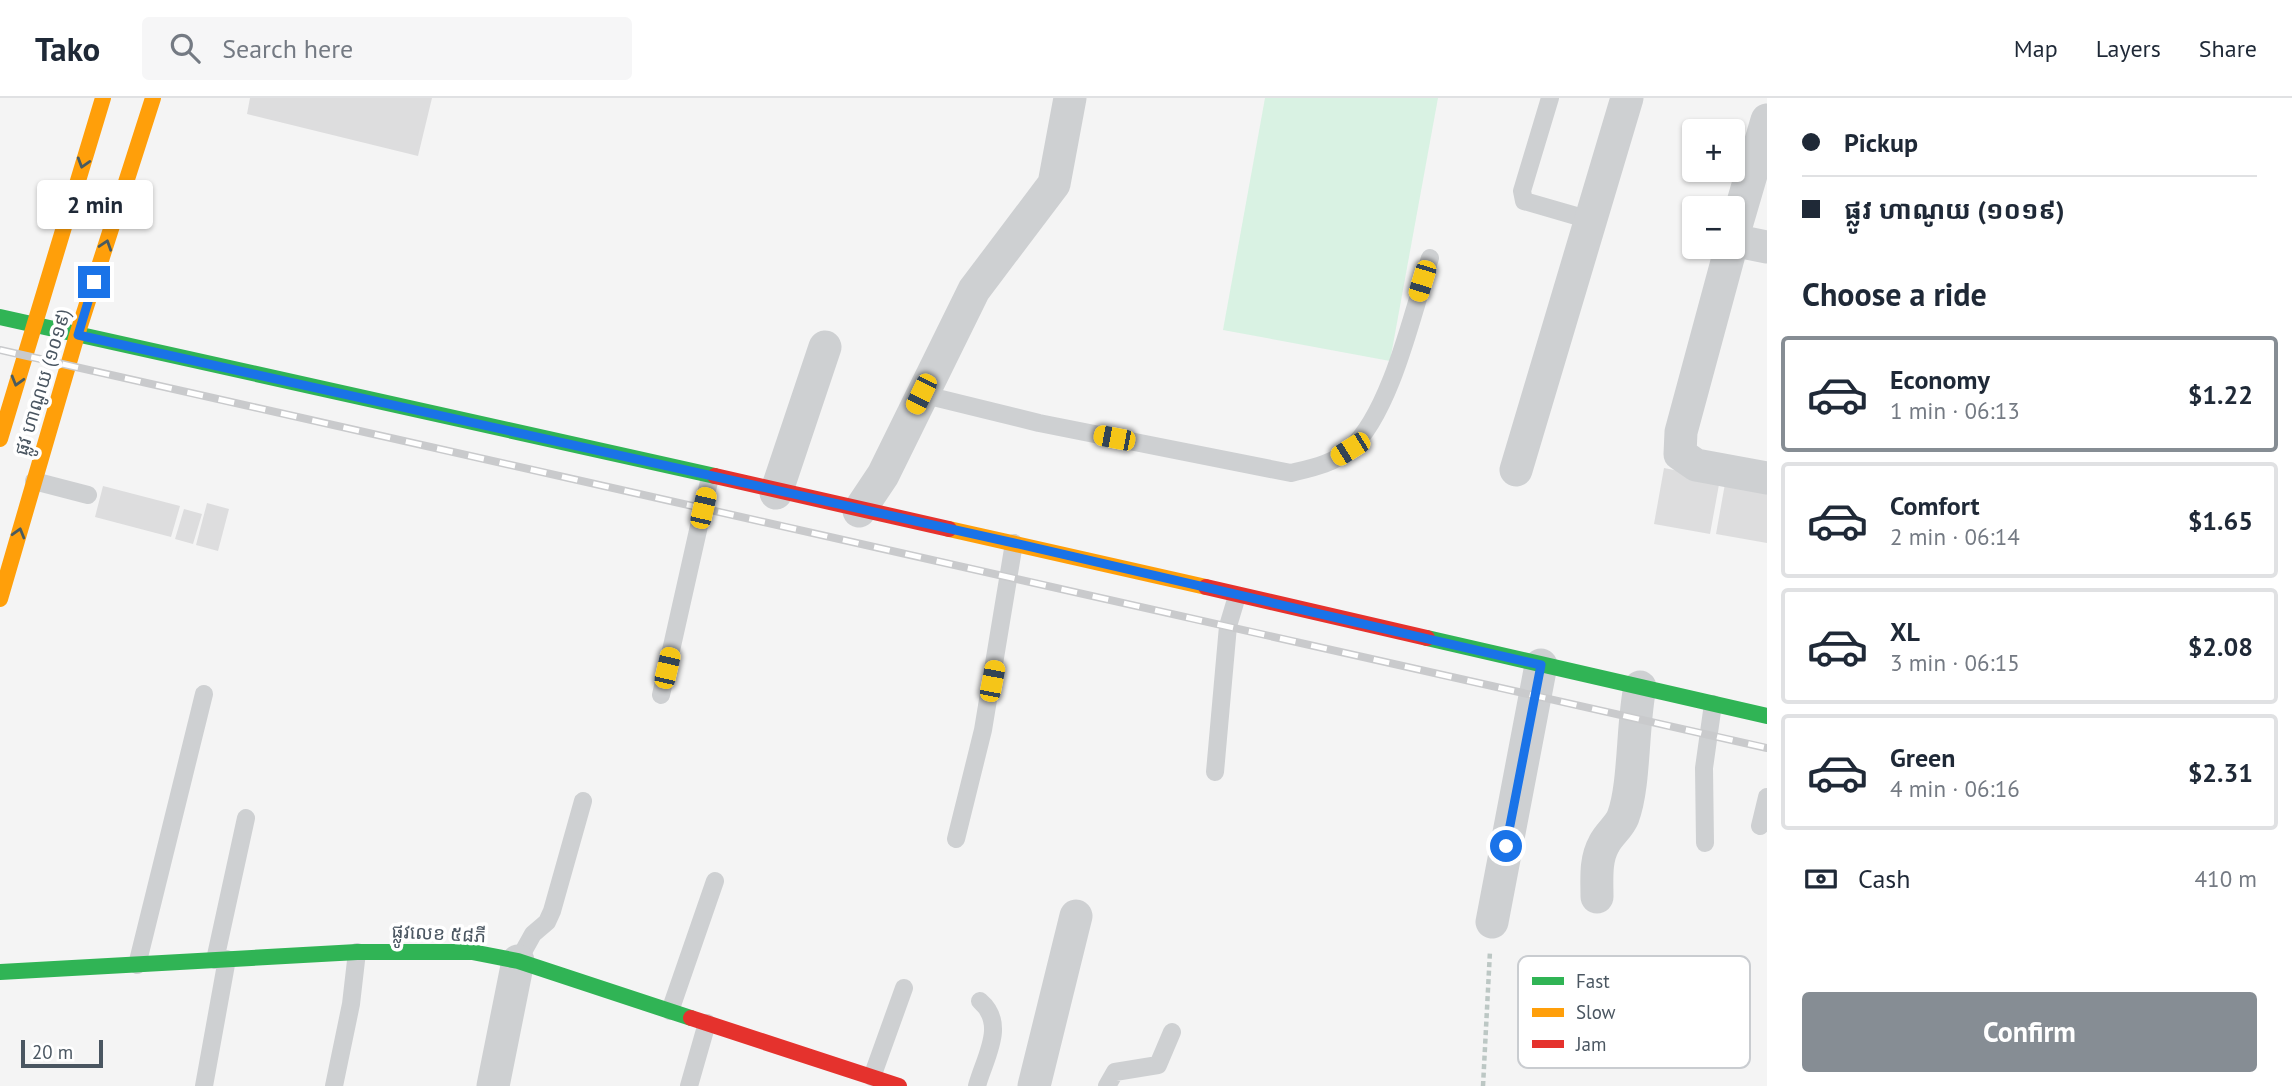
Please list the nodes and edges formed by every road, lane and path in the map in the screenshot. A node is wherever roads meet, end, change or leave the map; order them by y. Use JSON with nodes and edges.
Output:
{"nodes":[{"id":1,"x":103,"y":98,"type":"edge"},
{"id":2,"x":153,"y":98,"type":"edge"},
{"id":3,"x":1070,"y":98,"type":"edge"},
{"id":4,"x":1549,"y":98,"type":"edge"},
{"id":5,"x":1627,"y":98,"type":"edge"},
{"id":6,"x":1767,"y":120,"type":"edge"},
{"id":7,"x":1745,"y":196,"type":"edge"},
{"id":8,"x":1590,"y":220,"type":"junction"},
{"id":9,"x":1745,"y":243,"type":"edge"},
{"id":10,"x":1767,"y":247,"type":"edge"},
{"id":11,"x":1430,"y":258,"type":"dead end"},
{"id":12,"x":1728,"y":259,"type":"edge"},
{"id":13,"x":0,"y":317,"type":"edge"},
{"id":14,"x":32,"y":324,"type":"junction"},
{"id":15,"x":78,"y":335,"type":"junction"},
{"id":16,"x":825,"y":347,"type":"dead end"},
{"id":17,"x":921,"y":394,"type":"junction"},
{"id":18,"x":0,"y":439,"type":"edge"},
{"id":19,"x":1516,"y":470,"type":"dead end"},
{"id":20,"x":710,"y":477,"type":"junction"},
{"id":21,"x":1767,"y":478,"type":"edge"},
{"id":22,"x":34,"y":481,"type":"junction"},
{"id":23,"x":776,"y":493,"type":"junction"},
{"id":24,"x":88,"y":495,"type":"dead end"},
{"id":25,"x":859,"y":511,"type":"junction"},
{"id":26,"x":1014,"y":543,"type":"junction"},
{"id":27,"x":1237,"y":596,"type":"junction"},
{"id":28,"x":0,"y":599,"type":"edge"},
{"id":29,"x":1541,"y":665,"type":"junction"},
{"id":30,"x":1640,"y":687,"type":"junction"},
{"id":31,"x":204,"y":694,"type":"dead end"},
{"id":32,"x":661,"y":695,"type":"dead end"},
{"id":33,"x":1713,"y":704,"type":"junction"},
{"id":34,"x":1767,"y":716,"type":"edge"},
{"id":35,"x":1215,"y":772,"type":"dead end"},
{"id":36,"x":1767,"y":797,"type":"edge"},
{"id":37,"x":583,"y":801,"type":"dead end"},
{"id":38,"x":246,"y":818,"type":"dead end"},
{"id":39,"x":1760,"y":826,"type":"dead end"},
{"id":40,"x":956,"y":839,"type":"dead end"},
{"id":41,"x":1704,"y":843,"type":"dead end"},
{"id":42,"x":715,"y":881,"type":"dead end"},
{"id":43,"x":1597,"y":897,"type":"dead end"},
{"id":44,"x":1076,"y":916,"type":"dead end"},
{"id":45,"x":1492,"y":922,"type":"joint"},
{"id":46,"x":357,"y":952,"type":"junction"},
{"id":47,"x":221,"y":960,"type":"junction"},
{"id":48,"x":518,"y":961,"type":"junction"},
{"id":49,"x":137,"y":964,"type":"junction"},
{"id":50,"x":0,"y":972,"type":"edge"},
{"id":51,"x":904,"y":988,"type":"dead end"},
{"id":52,"x":980,"y":1001,"type":"dead end"},
{"id":53,"x":670,"y":1011,"type":"junction"},
{"id":54,"x":707,"y":1023,"type":"junction"},
{"id":55,"x":1172,"y":1032,"type":"dead end"},
{"id":56,"x":872,"y":1077,"type":"junction"},
{"id":57,"x":895,"y":1085,"type":"edge"},
{"id":58,"x":204,"y":1086,"type":"edge"},
{"id":59,"x":334,"y":1086,"type":"edge"},
{"id":60,"x":493,"y":1086,"type":"edge"},
{"id":61,"x":689,"y":1086,"type":"edge"},
{"id":62,"x":977,"y":1086,"type":"edge"},
{"id":63,"x":1034,"y":1086,"type":"edge"},
{"id":64,"x":1107,"y":1086,"type":"edge"},
{"id":65,"x":1483,"y":1086,"type":"edge"}],
"edges":[{"from":1,"to":14,"type":"street","name":"ផ្លូវ ហាណូយ (១០១៩)","one_way":true},
{"from":15,"to":2,"type":"street","name":"ផ្លូវ ហាណូយ (១០១៩)","one_way":true},
{"from":3,"to":17,"type":"street"},
{"from":4,"to":8,"type":"lane"},
{"from":5,"to":8,"type":"street"},
{"from":6,"to":7,"type":"street"},
{"from":8,"to":19,"type":"street"},
{"from":9,"to":10,"type":"street"},
{"from":11,"to":17,"type":"lane"},
{"from":12,"to":21,"type":"street"},
{"from":13,"to":14,"type":"street"},
{"from":14,"to":15,"type":"street"},
{"from":14,"to":18,"type":"street","name":"ផ្លូវ ហាណូយ (១០១៩)","one_way":true},
{"from":15,"to":20,"type":"street"},
{"from":15,"to":22,"type":"street","name":"ផ្លូវ ហាណូយ (១០១៩)"},
{"from":16,"to":23,"type":"street"},
{"from":17,"to":25,"type":"street"},
{"from":20,"to":23,"type":"street"},
{"from":20,"to":32,"type":"lane"},
{"from":22,"to":24,"type":"lane"},
{"from":28,"to":22,"type":"street","name":"ផ្លូវ ហាណូយ (១០១៩)","one_way":true},
{"from":23,"to":25,"type":"street"},
{"from":25,"to":26,"type":"street"},
{"from":26,"to":27,"type":"street"},
{"from":26,"to":40,"type":"lane"},
{"from":27,"to":29,"type":"street"},
{"from":27,"to":35,"type":"lane"},
{"from":29,"to":30,"type":"street"},
{"from":29,"to":45,"type":"street"},
{"from":30,"to":33,"type":"street"},
{"from":30,"to":43,"type":"street"},
{"from":31,"to":49,"type":"lane"},
{"from":33,"to":34,"type":"street"},
{"from":33,"to":41,"type":"lane"},
{"from":36,"to":39,"type":"lane"},
{"from":37,"to":48,"type":"lane"},
{"from":38,"to":47,"type":"lane"},
{"from":42,"to":53,"type":"lane"},
{"from":44,"to":63,"type":"street"},
{"from":45,"to":65,"type":"path"},
{"from":46,"to":47,"type":"street","name":"ផ្លូវលេខ ៥៨ភី"},
{"from":46,"to":48,"type":"street","name":"ផ្លូវលេខ ៥៨ភី"},
{"from":46,"to":59,"type":"lane"},
{"from":47,"to":49,"type":"street","name":"ផ្លូវលេខ ៥៨ភី"},
{"from":47,"to":58,"type":"lane"},
{"from":48,"to":53,"type":"street","name":"ផ្លូវលេខ ៥៨ភី"},
{"from":48,"to":60,"type":"street"},
{"from":49,"to":50,"type":"street","name":"ផ្លូវលេខ ៥៨ភី"},
{"from":51,"to":56,"type":"lane"},
{"from":52,"to":62,"type":"lane"},
{"from":53,"to":54,"type":"street","name":"ផ្លូវលេខ ៥៨ភី"},
{"from":54,"to":56,"type":"street","name":"ផ្លូវលេខ ៥៨ភី"},
{"from":54,"to":61,"type":"lane"},
{"from":55,"to":64,"type":"lane"},
{"from":56,"to":57,"type":"street","name":"ផ្លូវលេខ ៥៨ភី"}]}
